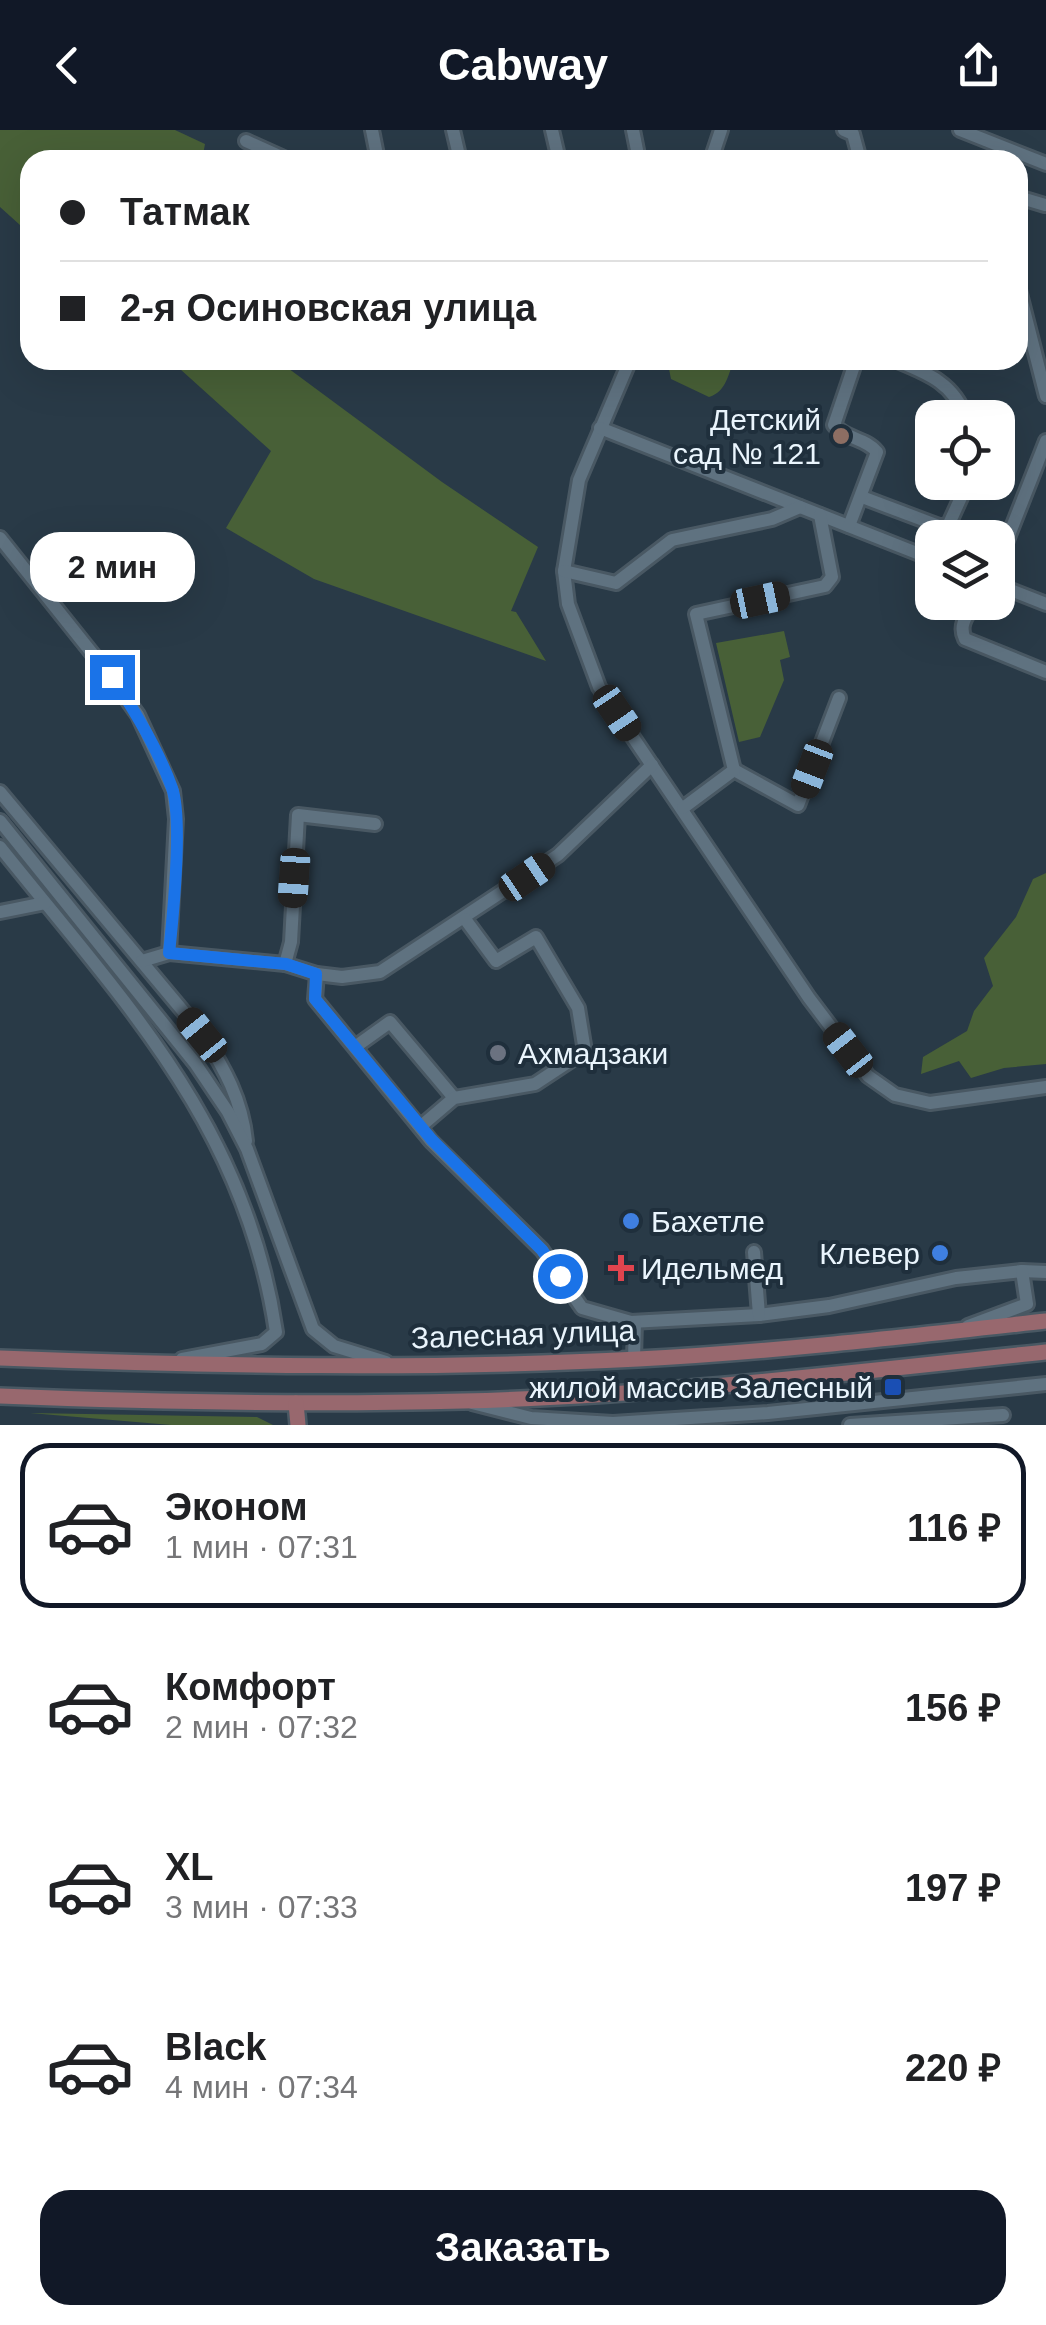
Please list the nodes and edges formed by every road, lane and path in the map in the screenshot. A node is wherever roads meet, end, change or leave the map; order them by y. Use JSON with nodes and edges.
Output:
{"nodes":[{"id":1,"x":844,"y":130,"type":"edge"},
{"id":2,"x":960,"y":130,"type":"edge"},
{"id":3,"x":246,"y":141,"type":"dead end"},
{"id":4,"x":266,"y":150,"type":"edge"},
{"id":5,"x":858,"y":150,"type":"edge"},
{"id":6,"x":1011,"y":150,"type":"edge"},
{"id":7,"x":1028,"y":320,"type":"edge"},
{"id":8,"x":626,"y":370,"type":"edge"},
{"id":9,"x":853,"y":370,"type":"edge"},
{"id":10,"x":920,"y":370,"type":"edge"},
{"id":11,"x":1046,"y":396,"type":"edge"},
{"id":12,"x":960,"y":400,"type":"edge"},
{"id":13,"x":600,"y":428,"type":"junction"},
{"id":14,"x":1046,"y":444,"type":"edge"},
{"id":15,"x":862,"y":497,"type":"junction"},
{"id":16,"x":961,"y":500,"type":"edge"},
{"id":17,"x":800,"y":507,"type":"junction"},
{"id":18,"x":820,"y":515,"type":"junction"},
{"id":19,"x":1015,"y":521,"type":"edge"},
{"id":20,"x":849,"y":526,"type":"junction"},
{"id":21,"x":0,"y":538,"type":"edge"},
{"id":22,"x":915,"y":552,"type":"edge"},
{"id":23,"x":564,"y":571,"type":"junction"},
{"id":24,"x":1015,"y":591,"type":"edge"},
{"id":25,"x":1046,"y":604,"type":"edge"},
{"id":26,"x":964,"y":620,"type":"edge"},
{"id":27,"x":1046,"y":672,"type":"edge"},
{"id":28,"x":840,"y":698,"type":"dead end"},
{"id":29,"x":652,"y":765,"type":"junction"},
{"id":30,"x":734,"y":770,"type":"junction"},
{"id":31,"x":0,"y":792,"type":"edge"},
{"id":32,"x":683,"y":808,"type":"junction"},
{"id":33,"x":0,"y":821,"type":"edge"},
{"id":34,"x":375,"y":824,"type":"dead end"},
{"id":35,"x":0,"y":847,"type":"edge"},
{"id":36,"x":45,"y":903,"type":"junction"},
{"id":37,"x":0,"y":912,"type":"edge"},
{"id":38,"x":465,"y":919,"type":"junction"},
{"id":39,"x":169,"y":953,"type":"junction"},
{"id":40,"x":142,"y":961,"type":"junction"},
{"id":41,"x":286,"y":964,"type":"junction"},
{"id":42,"x":316,"y":974,"type":"junction"},
{"id":43,"x":355,"y":1048,"type":"junction"},
{"id":44,"x":1046,"y":1087,"type":"edge"},
{"id":45,"x":454,"y":1098,"type":"junction"},
{"id":46,"x":420,"y":1127,"type":"junction"},
{"id":47,"x":247,"y":1149,"type":"junction"},
{"id":48,"x":754,"y":1252,"type":"dead end"},
{"id":49,"x":1037,"y":1273,"type":"edge"},
{"id":50,"x":758,"y":1315,"type":"junction"},
{"id":51,"x":1046,"y":1321,"type":"edge"},
{"id":52,"x":635,"y":1322,"type":"junction"},
{"id":53,"x":951,"y":1332,"type":"junction"},
{"id":54,"x":1046,"y":1352,"type":"edge"},
{"id":55,"x":0,"y":1358,"type":"edge"},
{"id":56,"x":634,"y":1359,"type":"junction"},
{"id":57,"x":153,"y":1364,"type":"junction"},
{"id":58,"x":398,"y":1365,"type":"junction"},
{"id":59,"x":1046,"y":1384,"type":"edge"},
{"id":60,"x":0,"y":1396,"type":"edge"},
{"id":61,"x":921,"y":1398,"type":"junction"},
{"id":62,"x":464,"y":1402,"type":"junction"},
{"id":63,"x":296,"y":1403,"type":"junction"},
{"id":64,"x":1003,"y":1414,"type":"dead end"},
{"id":65,"x":769,"y":1419,"type":"edge"},
{"id":66,"x":922,"y":1422,"type":"edge"},
{"id":67,"x":613,"y":1424,"type":"edge"},
{"id":68,"x":298,"y":1425,"type":"edge"},
{"id":69,"x":850,"y":1425,"type":"edge"}],
"edges":[{"from":1,"to":5,"type":"street"},
{"from":2,"to":6,"type":"street"},
{"from":3,"to":4,"type":"street"},
{"from":7,"to":11,"type":"street"},
{"from":8,"to":13,"type":"street"},
{"from":9,"to":15,"type":"street"},
{"from":10,"to":12,"type":"street"},
{"from":13,"to":17,"type":"street"},
{"from":13,"to":23,"type":"street"},
{"from":14,"to":19,"type":"street"},
{"from":15,"to":16,"type":"street"},
{"from":15,"to":20,"type":"street"},
{"from":17,"to":18,"type":"street"},
{"from":17,"to":23,"type":"street"},
{"from":18,"to":20,"type":"street"},
{"from":18,"to":30,"type":"street"},
{"from":20,"to":22,"type":"street"},
{"from":21,"to":39,"type":"street"},
{"from":23,"to":29,"type":"street"},
{"from":24,"to":25,"type":"street"},
{"from":26,"to":27,"type":"street"},
{"from":28,"to":30,"type":"street"},
{"from":29,"to":32,"type":"street"},
{"from":29,"to":38,"type":"street"},
{"from":30,"to":32,"type":"street"},
{"from":31,"to":40,"type":"street"},
{"from":32,"to":44,"type":"street"},
{"from":33,"to":47,"type":"street"},
{"from":34,"to":41,"type":"street"},
{"from":35,"to":36,"type":"street"},
{"from":36,"to":37,"type":"street"},
{"from":36,"to":57,"type":"street"},
{"from":38,"to":42,"type":"street"},
{"from":38,"to":45,"type":"street"},
{"from":39,"to":40,"type":"street"},
{"from":39,"to":41,"type":"street"},
{"from":40,"to":47,"type":"street"},
{"from":41,"to":42,"type":"street"},
{"from":42,"to":43,"type":"street"},
{"from":43,"to":45,"type":"street"},
{"from":43,"to":46,"type":"street"},
{"from":45,"to":46,"type":"street"},
{"from":46,"to":52,"type":"street","name":"Залесная улица"},
{"from":47,"to":58,"type":"street"},
{"from":48,"to":50,"type":"street"},
{"from":49,"to":50,"type":"street","name":"Залесная улица"},
{"from":49,"to":53,"type":"street"},
{"from":50,"to":52,"type":"street","name":"Залесная улица"},
{"from":51,"to":53,"type":"main road","name":"Залесная улица"},
{"from":52,"to":56,"type":"street"},
{"from":53,"to":56,"type":"main road","name":"Залесная улица"},
{"from":54,"to":62,"type":"main road","name":"Залесная улица"},
{"from":55,"to":57,"type":"main road","name":"Залесная улица"},
{"from":56,"to":58,"type":"main road","name":"Залесная улица"},
{"from":57,"to":58,"type":"main road","name":"Залесная улица"},
{"from":59,"to":61,"type":"street","name":"Залесная улица"},
{"from":60,"to":63,"type":"main road","name":"Залесная улица"},
{"from":61,"to":65,"type":"street","name":"Залесная улица"},
{"from":61,"to":66,"type":"street"},
{"from":62,"to":63,"type":"main road","name":"Залесная улица"},
{"from":62,"to":67,"type":"street","name":"Залесная улица"},
{"from":63,"to":68,"type":"main road"},
{"from":64,"to":66,"type":"street"},
{"from":65,"to":67,"type":"street","name":"Залесная улица"},
{"from":66,"to":69,"type":"street"}]}
